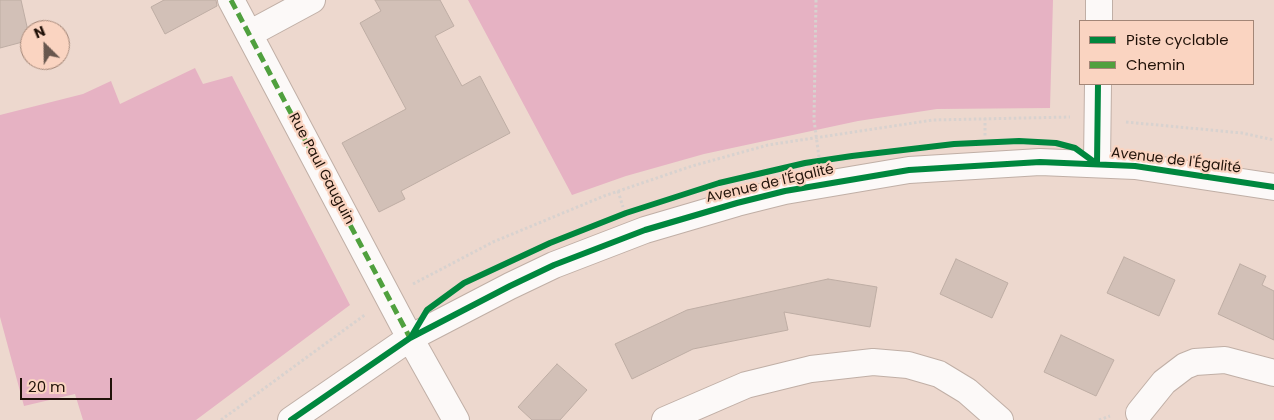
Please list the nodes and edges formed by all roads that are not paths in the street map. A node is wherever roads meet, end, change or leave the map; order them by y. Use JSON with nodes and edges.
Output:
{"nodes":[{"id":1,"x":231,"y":0,"type":"edge"},
{"id":2,"x":312,"y":0,"type":"edge"},
{"id":3,"x":1099,"y":0,"type":"edge"},
{"id":4,"x":1098,"y":20,"type":"edge"},
{"id":5,"x":249,"y":34,"type":"junction"},
{"id":6,"x":1098,"y":85,"type":"edge"},
{"id":7,"x":1097,"y":164,"type":"junction"},
{"id":8,"x":1274,"y":187,"type":"edge"},
{"id":9,"x":410,"y":338,"type":"junction"},
{"id":10,"x":1274,"y":373,"type":"edge"},
{"id":11,"x":1139,"y":413,"type":"dead end"},
{"id":12,"x":291,"y":420,"type":"edge"},
{"id":13,"x":456,"y":420,"type":"edge"},
{"id":14,"x":665,"y":420,"type":"edge"},
{"id":15,"x":1000,"y":420,"type":"edge"}],
"edges":[{"from":1,"to":5,"type":"street","name":"Rue Paul Gauguin"},
{"from":2,"to":5,"type":"street"},
{"from":3,"to":4,"type":"street"},
{"from":5,"to":9,"type":"street","name":"Rue Paul Gauguin"},
{"from":6,"to":7,"type":"street"},
{"from":7,"to":8,"type":"street","name":"Avenue de l'Égalité"},
{"from":7,"to":9,"type":"street","name":"Avenue de l'Égalité"},
{"from":9,"to":12,"type":"street","name":"Avenue de l'Égalité"},
{"from":9,"to":13,"type":"street","name":"Rue Paul Gauguin"},
{"from":10,"to":11,"type":"street"},
{"from":14,"to":15,"type":"street"}]}
